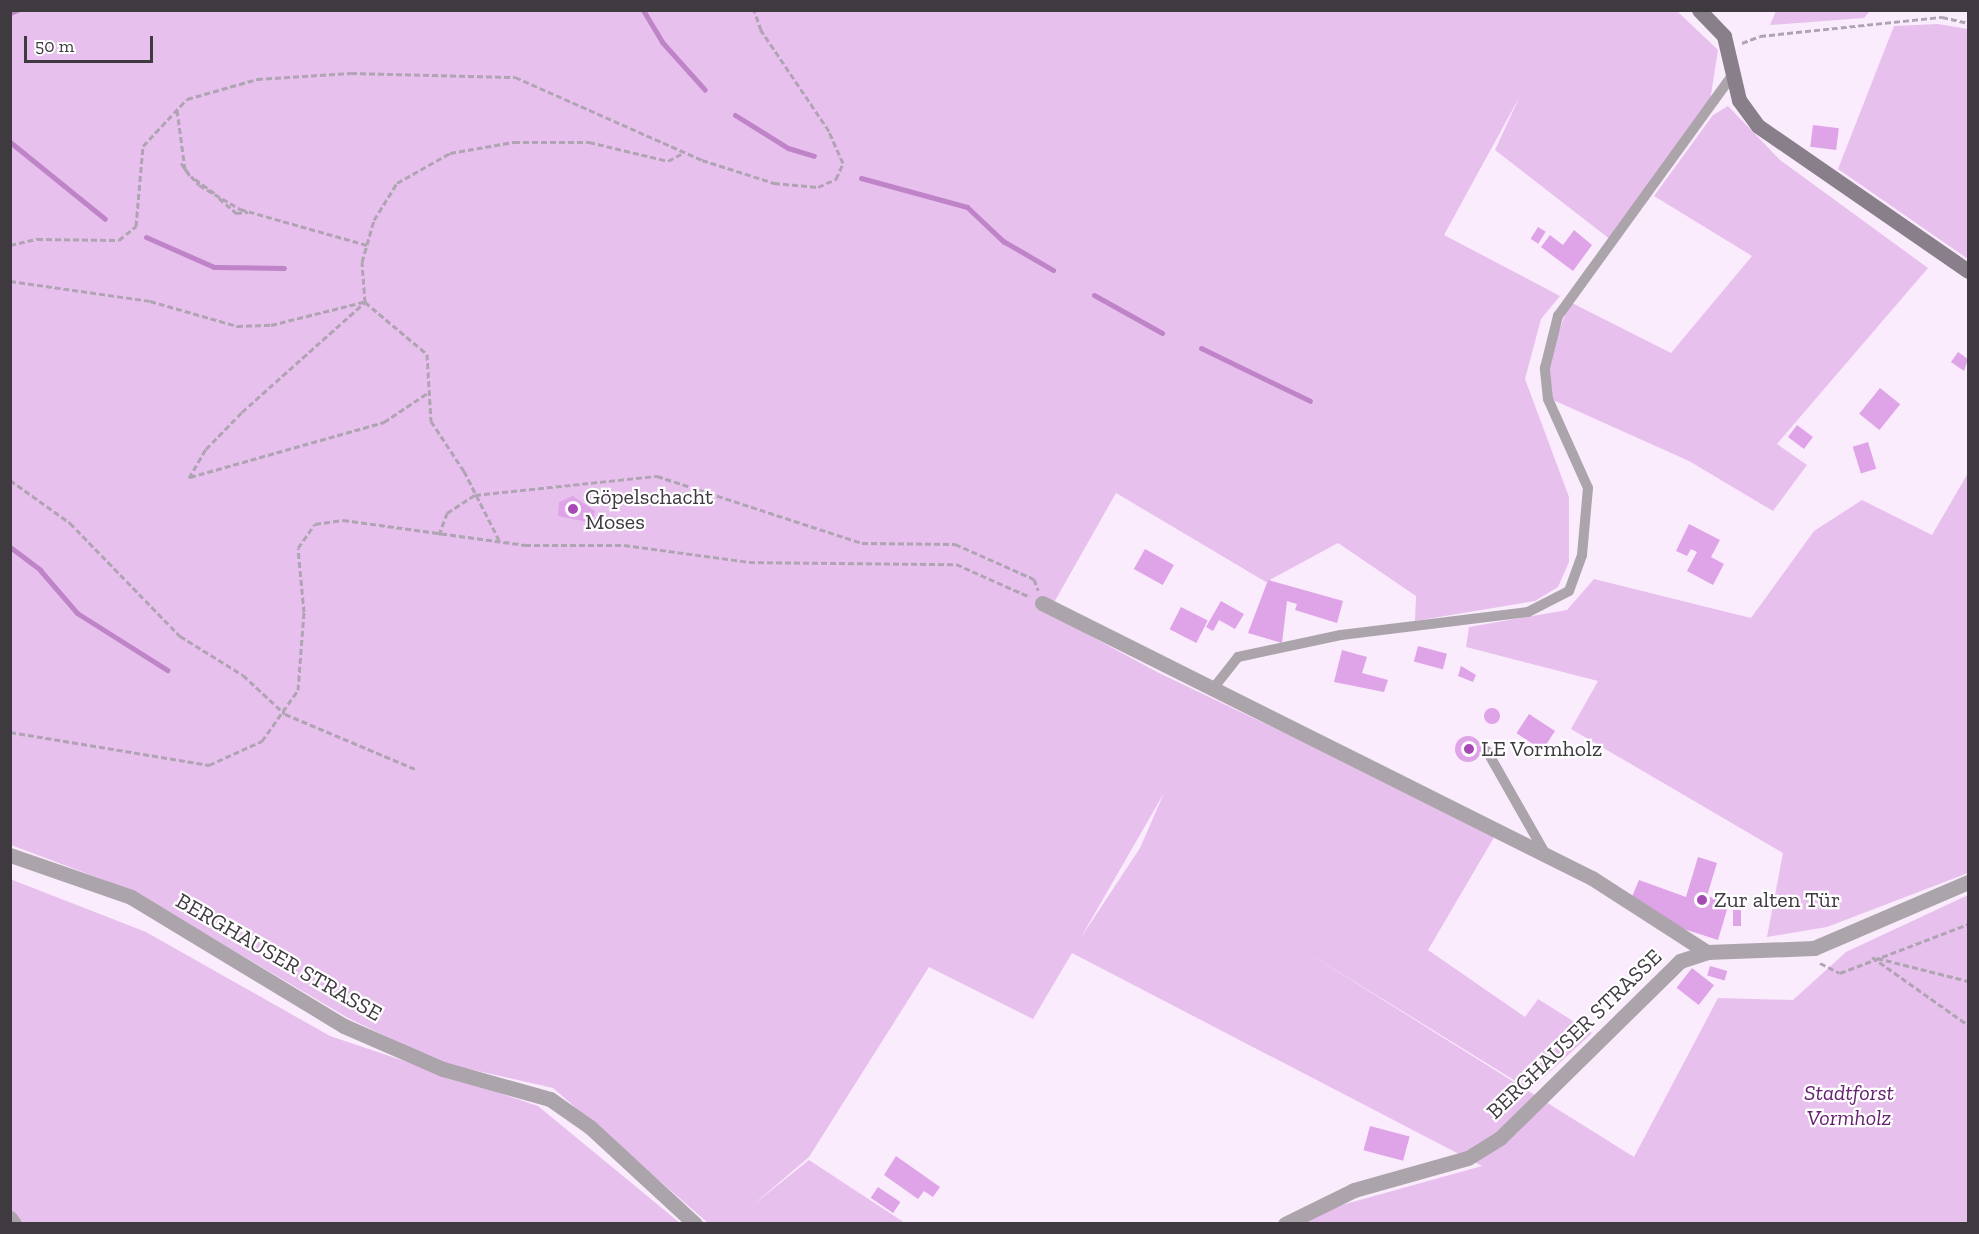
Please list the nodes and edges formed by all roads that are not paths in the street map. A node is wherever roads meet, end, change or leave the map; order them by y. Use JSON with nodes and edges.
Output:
{"nodes":[{"id":1,"x":1699,"y":10,"type":"edge"},
{"id":2,"x":1732,"y":76,"type":"junction"},
{"id":3,"x":1968,"y":271,"type":"edge"},
{"id":4,"x":1042,"y":603,"type":"road end"},
{"id":5,"x":1212,"y":690,"type":"junction"},
{"id":6,"x":1487,"y":751,"type":"dead end"},
{"id":7,"x":10,"y":855,"type":"edge"},
{"id":8,"x":1546,"y":855,"type":"junction"},
{"id":9,"x":1968,"y":882,"type":"edge"},
{"id":10,"x":1707,"y":952,"type":"junction"},
{"id":11,"x":10,"y":1218,"type":"edge"},
{"id":12,"x":14,"y":1224,"type":"edge"},
{"id":13,"x":695,"y":1224,"type":"edge"},
{"id":14,"x":1285,"y":1224,"type":"edge"}],
"edges":[{"from":1,"to":2,"type":"street"},
{"from":2,"to":3,"type":"street"},
{"from":2,"to":5,"type":"lane"},
{"from":4,"to":5,"type":"street"},
{"from":5,"to":8,"type":"street"},
{"from":6,"to":8,"type":"lane"},
{"from":7,"to":13,"type":"street","name":"BERGHAUSER STRASSE"},
{"from":8,"to":10,"type":"street"},
{"from":9,"to":10,"type":"street","name":"BERGHAUSER STRASSE"},
{"from":10,"to":14,"type":"street","name":"BERGHAUSER STRASSE"},
{"from":11,"to":12,"type":"street"}]}
